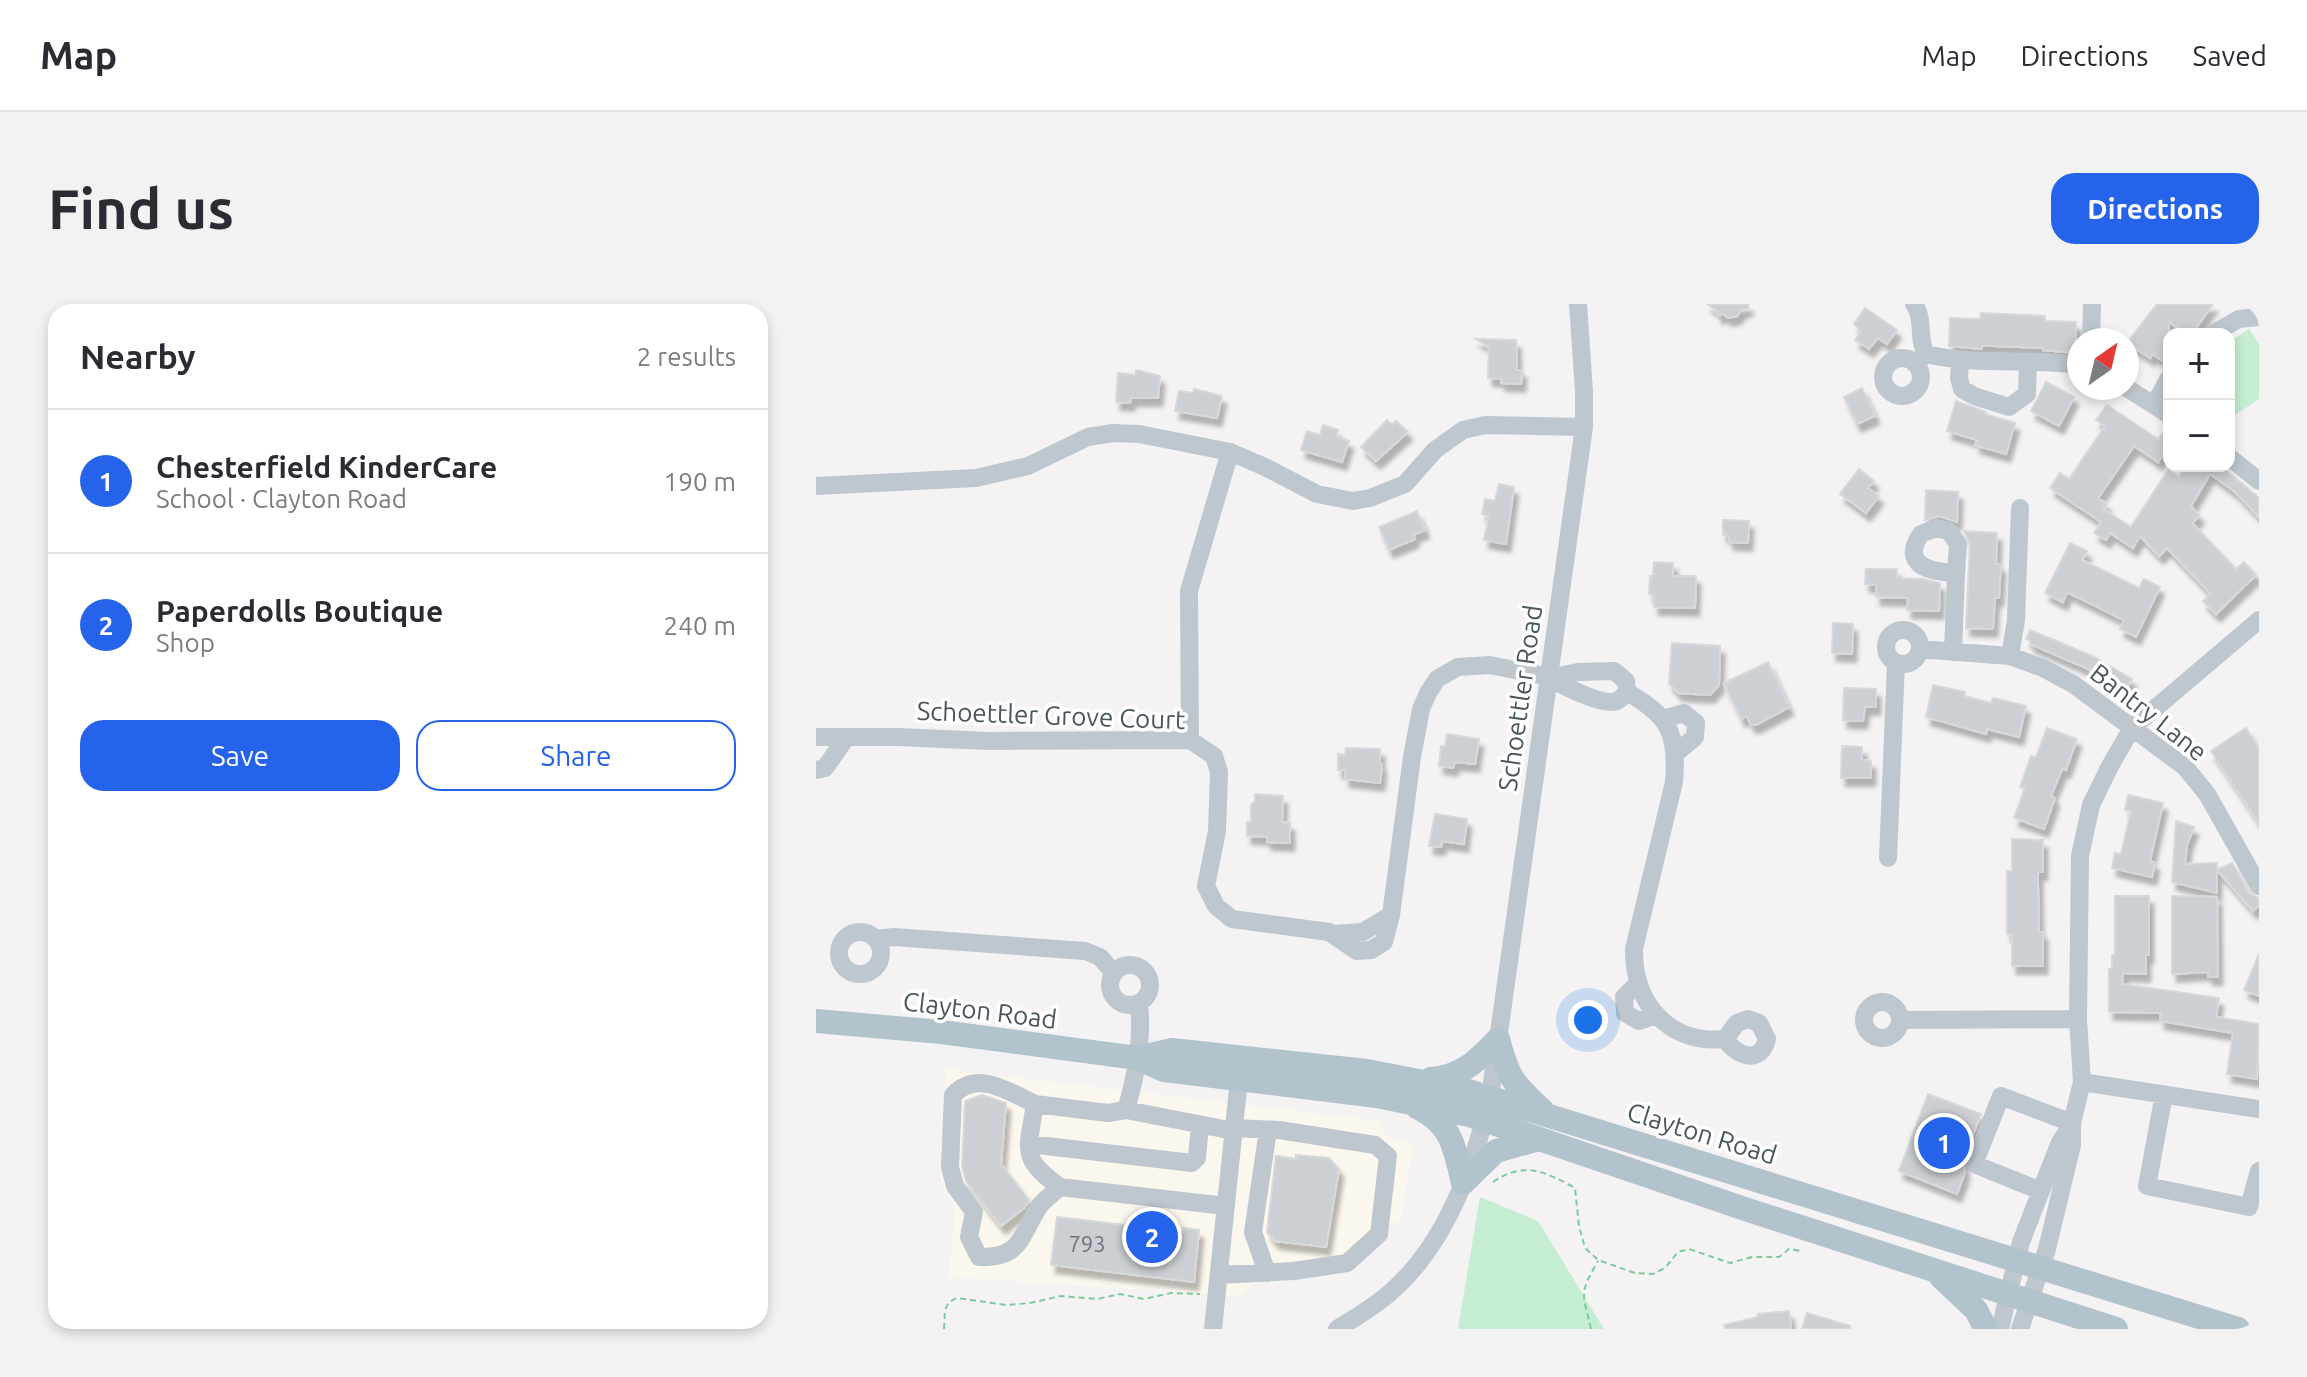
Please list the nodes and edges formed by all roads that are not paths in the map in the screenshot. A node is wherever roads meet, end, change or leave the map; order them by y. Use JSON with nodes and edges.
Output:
{"nodes":[{"id":1,"x":1578,"y":304,"type":"edge"},
{"id":2,"x":1914,"y":304,"type":"edge"},
{"id":3,"x":2092,"y":304,"type":"edge"},
{"id":4,"x":2259,"y":317,"type":"edge"},
{"id":5,"x":2091,"y":328,"type":"edge"},
{"id":6,"x":2223,"y":328,"type":"edge"},
{"id":7,"x":1960,"y":361,"type":"junction"},
{"id":8,"x":2028,"y":362,"type":"junction"},
{"id":9,"x":2067,"y":363,"type":"edge"},
{"id":10,"x":2139,"y":396,"type":"edge"},
{"id":11,"x":2162,"y":410,"type":"edge"},
{"id":12,"x":1584,"y":427,"type":"junction"},
{"id":13,"x":1230,"y":452,"type":"junction"},
{"id":14,"x":2235,"y":462,"type":"edge"},
{"id":15,"x":2259,"y":481,"type":"edge"},
{"id":16,"x":816,"y":486,"type":"edge"},
{"id":17,"x":2020,"y":508,"type":"dead end"},
{"id":18,"x":1956,"y":573,"type":"dead end"},
{"id":19,"x":2259,"y":620,"type":"edge"},
{"id":20,"x":1920,"y":649,"type":"junction"},
{"id":21,"x":1953,"y":652,"type":"junction"},
{"id":22,"x":2010,"y":656,"type":"junction"},
{"id":23,"x":1896,"y":663,"type":"junction"},
{"id":24,"x":1549,"y":677,"type":"junction"},
{"id":25,"x":1627,"y":692,"type":"junction"},
{"id":26,"x":1663,"y":719,"type":"junction"},
{"id":27,"x":2132,"y":728,"type":"junction"},
{"id":28,"x":816,"y":737,"type":"edge"},
{"id":29,"x":846,"y":738,"type":"junction"},
{"id":30,"x":1190,"y":740,"type":"junction"},
{"id":31,"x":1676,"y":753,"type":"junction"},
{"id":32,"x":816,"y":770,"type":"edge"},
{"id":33,"x":1888,"y":858,"type":"dead end"},
{"id":34,"x":2259,"y":886,"type":"edge"},
{"id":35,"x":876,"y":939,"type":"dead end"},
{"id":36,"x":1114,"y":973,"type":"junction"},
{"id":37,"x":1139,"y":1004,"type":"junction"},
{"id":38,"x":2078,"y":1019,"type":"junction"},
{"id":39,"x":1900,"y":1020,"type":"dead end"},
{"id":40,"x":816,"y":1021,"type":"edge"},
{"id":41,"x":1498,"y":1039,"type":"junction"},
{"id":42,"x":1725,"y":1039,"type":"dead end"},
{"id":43,"x":1137,"y":1058,"type":"junction"},
{"id":44,"x":1239,"y":1079,"type":"junction"},
{"id":45,"x":1423,"y":1080,"type":"junction"},
{"id":46,"x":2082,"y":1082,"type":"junction"},
{"id":47,"x":2164,"y":1094,"type":"junction"},
{"id":48,"x":1409,"y":1101,"type":"junction"},
{"id":49,"x":1035,"y":1104,"type":"junction"},
{"id":50,"x":1488,"y":1109,"type":"junction"},
{"id":51,"x":2259,"y":1109,"type":"edge"},
{"id":52,"x":1126,"y":1110,"type":"junction"},
{"id":53,"x":1546,"y":1114,"type":"junction"},
{"id":54,"x":2072,"y":1123,"type":"junction"},
{"id":55,"x":1200,"y":1125,"type":"junction"},
{"id":56,"x":1234,"y":1130,"type":"junction"},
{"id":57,"x":1268,"y":1130,"type":"junction"},
{"id":58,"x":1539,"y":1139,"type":"junction"},
{"id":59,"x":1029,"y":1144,"type":"junction"},
{"id":60,"x":2259,"y":1171,"type":"edge"},
{"id":61,"x":1463,"y":1183,"type":"junction"},
{"id":62,"x":1060,"y":1187,"type":"junction"},
{"id":63,"x":2041,"y":1191,"type":"junction"},
{"id":64,"x":1226,"y":1206,"type":"junction"},
{"id":65,"x":2017,"y":1260,"type":"junction"},
{"id":66,"x":1926,"y":1267,"type":"junction"},
{"id":67,"x":2041,"y":1267,"type":"junction"},
{"id":68,"x":1267,"y":1273,"type":"junction"},
{"id":69,"x":1219,"y":1275,"type":"junction"},
{"id":70,"x":2019,"y":1298,"type":"junction"},
{"id":71,"x":2075,"y":1317,"type":"junction"},
{"id":72,"x":1213,"y":1329,"type":"edge"},
{"id":73,"x":1337,"y":1329,"type":"edge"},
{"id":74,"x":1986,"y":1329,"type":"edge"},
{"id":75,"x":2000,"y":1329,"type":"edge"},
{"id":76,"x":2020,"y":1329,"type":"edge"},
{"id":77,"x":2045,"y":1329,"type":"edge"},
{"id":78,"x":2116,"y":1329,"type":"edge"},
{"id":79,"x":2238,"y":1329,"type":"edge"}],
"edges":[{"from":1,"to":12,"type":"street","name":"Schoettler Road"},
{"from":2,"to":7,"type":"street"},
{"from":3,"to":5,"type":"street"},
{"from":4,"to":6,"type":"street"},
{"from":7,"to":8,"type":"street"},
{"from":7,"to":8,"type":"street"},
{"from":8,"to":9,"type":"street"},
{"from":10,"to":11,"type":"street"},
{"from":12,"to":13,"type":"street"},
{"from":12,"to":24,"type":"street","name":"Schoettler Road"},
{"from":13,"to":16,"type":"street"},
{"from":13,"to":30,"type":"street"},
{"from":14,"to":15,"type":"street"},
{"from":17,"to":22,"type":"street"},
{"from":18,"to":21,"type":"street"},
{"from":19,"to":27,"type":"street"},
{"from":20,"to":21,"type":"street","name":"Bantry Lane"},
{"from":20,"to":23,"type":"street"},
{"from":20,"to":23,"type":"street","name":"Bantry Lane"},
{"from":21,"to":22,"type":"street","name":"Bantry Lane"},
{"from":22,"to":27,"type":"street","name":"Bantry Lane"},
{"from":23,"to":33,"type":"street","name":"Bantry Lane"},
{"from":24,"to":25,"type":"street"},
{"from":24,"to":25,"type":"street"},
{"from":24,"to":30,"type":"street","name":"Schoettler Grove Court"},
{"from":24,"to":41,"type":"street","name":"Schoettler Road"},
{"from":25,"to":26,"type":"street"},
{"from":26,"to":31,"type":"street"},
{"from":26,"to":31,"type":"street"},
{"from":27,"to":34,"type":"street","name":"Bantry Lane"},
{"from":27,"to":38,"type":"street"},
{"from":28,"to":29,"type":"street","name":"Schoettler Grove Court"},
{"from":29,"to":30,"type":"street","name":"Schoettler Grove Court"},
{"from":29,"to":32,"type":"street"},
{"from":31,"to":42,"type":"street"},
{"from":35,"to":36,"type":"street"},
{"from":36,"to":37,"type":"street"},
{"from":36,"to":37,"type":"street"},
{"from":37,"to":43,"type":"street"},
{"from":38,"to":39,"type":"street"},
{"from":38,"to":46,"type":"street"},
{"from":40,"to":43,"type":"main road","name":"Clayton Road"},
{"from":41,"to":45,"type":"main road"},
{"from":41,"to":50,"type":"street","name":"Schoettler Road"},
{"from":41,"to":53,"type":"main road"},
{"from":43,"to":44,"type":"main road","name":"Clayton Road"},
{"from":43,"to":45,"type":"main road","name":"Clayton Road"},
{"from":43,"to":52,"type":"street"},
{"from":44,"to":48,"type":"main road","name":"Clayton Road"},
{"from":44,"to":56,"type":"street"},
{"from":45,"to":50,"type":"main road","name":"Clayton Road"},
{"from":46,"to":47,"type":"street"},
{"from":46,"to":54,"type":"street"},
{"from":47,"to":51,"type":"street"},
{"from":47,"to":60,"type":"street"},
{"from":48,"to":50,"type":"main road","name":"Clayton Road"},
{"from":48,"to":61,"type":"main road"},
{"from":49,"to":52,"type":"street"},
{"from":49,"to":59,"type":"street"},
{"from":49,"to":62,"type":"street"},
{"from":50,"to":53,"type":"main road","name":"Clayton Road"},
{"from":50,"to":58,"type":"main road","name":"Clayton Road"},
{"from":50,"to":61,"type":"street","name":"Schoettler Road"},
{"from":52,"to":55,"type":"street"},
{"from":53,"to":65,"type":"main road","name":"Clayton Road"},
{"from":54,"to":63,"type":"street"},
{"from":54,"to":63,"type":"street"},
{"from":54,"to":67,"type":"street"},
{"from":55,"to":56,"type":"street"},
{"from":55,"to":59,"type":"street"},
{"from":56,"to":57,"type":"street"},
{"from":56,"to":64,"type":"street"},
{"from":57,"to":68,"type":"street"},
{"from":57,"to":68,"type":"street"},
{"from":58,"to":61,"type":"main road"},
{"from":58,"to":66,"type":"main road","name":"Clayton Road"},
{"from":59,"to":62,"type":"street"},
{"from":61,"to":73,"type":"street","name":"Schoettler Road"},
{"from":62,"to":64,"type":"street"},
{"from":63,"to":65,"type":"street"},
{"from":64,"to":69,"type":"street"},
{"from":65,"to":67,"type":"main road","name":"Clayton Road"},
{"from":65,"to":70,"type":"street"},
{"from":66,"to":70,"type":"main road","name":"Clayton Road"},
{"from":66,"to":74,"type":"main road"},
{"from":67,"to":70,"type":"street"},
{"from":67,"to":79,"type":"main road","name":"Clayton Road"},
{"from":68,"to":69,"type":"street"},
{"from":69,"to":72,"type":"street"},
{"from":70,"to":71,"type":"main road","name":"Clayton Road"},
{"from":70,"to":75,"type":"street"},
{"from":70,"to":76,"type":"street"},
{"from":71,"to":77,"type":"main road"},
{"from":71,"to":78,"type":"main road","name":"Clayton Road"}]}
